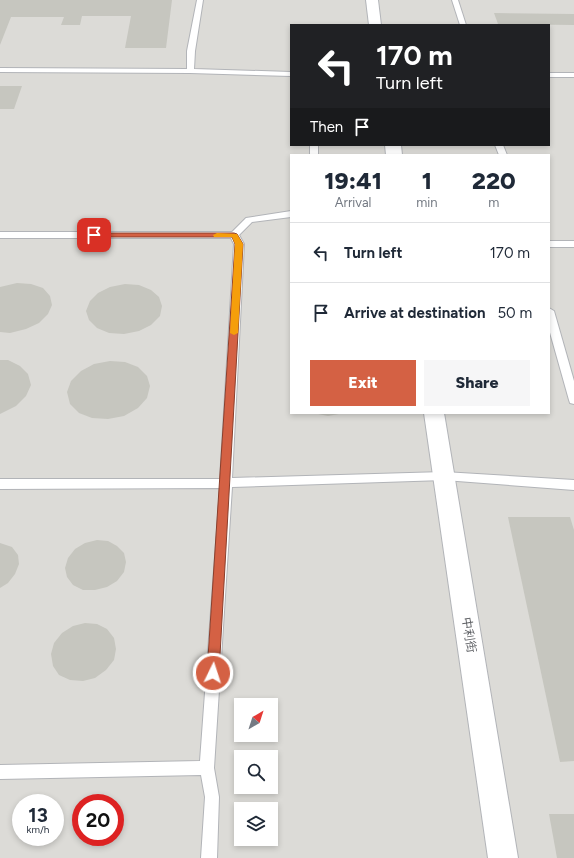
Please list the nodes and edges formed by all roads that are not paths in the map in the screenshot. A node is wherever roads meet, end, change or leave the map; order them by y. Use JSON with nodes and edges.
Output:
{"nodes":[{"id":1,"x":200,"y":0,"type":"edge"},
{"id":2,"x":372,"y":0,"type":"edge"},
{"id":3,"x":455,"y":0,"type":"edge"},
{"id":4,"x":375,"y":24,"type":"edge"},
{"id":5,"x":463,"y":24,"type":"edge"},
{"id":6,"x":0,"y":70,"type":"edge"},
{"id":7,"x":190,"y":71,"type":"junction"},
{"id":8,"x":290,"y":74,"type":"edge"},
{"id":9,"x":550,"y":75,"type":"edge"},
{"id":10,"x":574,"y":75,"type":"edge"},
{"id":11,"x":290,"y":214,"type":"edge"},
{"id":12,"x":0,"y":235,"type":"edge"},
{"id":13,"x":234,"y":235,"type":"junction"},
{"id":14,"x":550,"y":244,"type":"edge"},
{"id":15,"x":574,"y":244,"type":"edge"},
{"id":16,"x":550,"y":315,"type":"edge"},
{"id":17,"x":574,"y":400,"type":"edge"},
{"id":18,"x":434,"y":414,"type":"edge"},
{"id":19,"x":444,"y":476,"type":"junction"},
{"id":20,"x":226,"y":483,"type":"junction"},
{"id":21,"x":0,"y":484,"type":"edge"},
{"id":22,"x":574,"y":485,"type":"edge"},
{"id":23,"x":207,"y":768,"type":"junction"},
{"id":24,"x":0,"y":772,"type":"edge"},
{"id":25,"x":209,"y":858,"type":"edge"},
{"id":26,"x":503,"y":858,"type":"edge"}],
"edges":[{"from":1,"to":7,"type":"lane"},
{"from":2,"to":4,"type":"street"},
{"from":3,"to":5,"type":"lane"},
{"from":6,"to":7,"type":"lane"},
{"from":7,"to":8,"type":"lane"},
{"from":9,"to":10,"type":"lane"},
{"from":11,"to":13,"type":"lane"},
{"from":12,"to":13,"type":"lane"},
{"from":13,"to":20,"type":"lane"},
{"from":14,"to":15,"type":"lane"},
{"from":16,"to":17,"type":"lane"},
{"from":18,"to":19,"type":"street","name":"中利街"},
{"from":19,"to":20,"type":"lane"},
{"from":19,"to":22,"type":"lane"},
{"from":19,"to":26,"type":"street","name":"中利街"},
{"from":20,"to":21,"type":"lane"},
{"from":20,"to":23,"type":"lane"},
{"from":23,"to":24,"type":"lane"},
{"from":23,"to":25,"type":"lane"}]}
